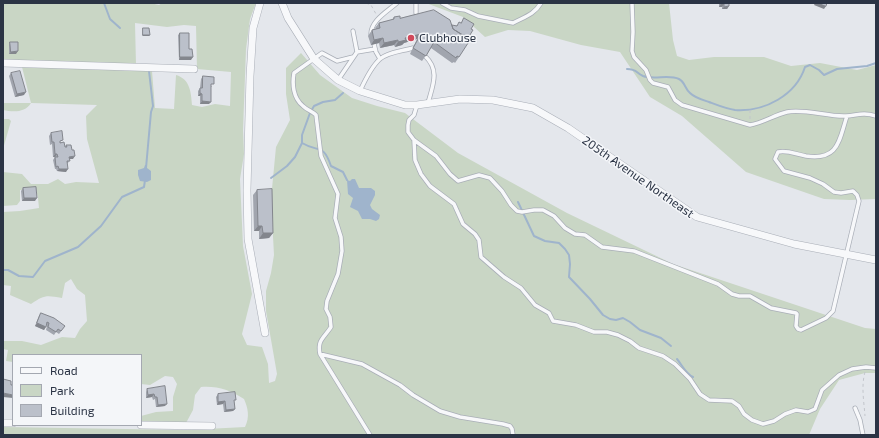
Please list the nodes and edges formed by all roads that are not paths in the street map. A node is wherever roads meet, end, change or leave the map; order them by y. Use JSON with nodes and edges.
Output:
{"nodes":[{"id":1,"x":260,"y":3,"type":"edge"},
{"id":2,"x":282,"y":3,"type":"edge"},
{"id":3,"x":397,"y":3,"type":"edge"},
{"id":4,"x":416,"y":3,"type":"edge"},
{"id":5,"x":442,"y":3,"type":"edge"},
{"id":6,"x":541,"y":3,"type":"edge"},
{"id":7,"x":632,"y":3,"type":"edge"},
{"id":8,"x":416,"y":13,"type":"edge"},
{"id":9,"x":353,"y":31,"type":"dead end"},
{"id":10,"x":371,"y":35,"type":"edge"},
{"id":11,"x":374,"y":44,"type":"edge"},
{"id":12,"x":413,"y":48,"type":"edge"},
{"id":13,"x":375,"y":49,"type":"junction"},
{"id":14,"x":357,"y":52,"type":"junction"},
{"id":15,"x":426,"y":56,"type":"edge"},
{"id":16,"x":353,"y":57,"type":"junction"},
{"id":17,"x":314,"y":59,"type":"junction"},
{"id":18,"x":380,"y":59,"type":"junction"},
{"id":19,"x":3,"y":63,"type":"edge"},
{"id":20,"x":194,"y":69,"type":"dead end"},
{"id":21,"x":338,"y":80,"type":"junction"},
{"id":22,"x":360,"y":91,"type":"junction"},
{"id":23,"x":428,"y":104,"type":"junction"},
{"id":24,"x":417,"y":106,"type":"junction"},
{"id":25,"x":847,"y":116,"type":"junction"},
{"id":26,"x":876,"y":116,"type":"edge"},
{"id":27,"x":414,"y":140,"type":"junction"},
{"id":28,"x":846,"y":254,"type":"junction"},
{"id":29,"x":876,"y":260,"type":"edge"},
{"id":30,"x":265,"y":333,"type":"dead end"},
{"id":31,"x":320,"y":354,"type":"junction"},
{"id":32,"x":876,"y":368,"type":"edge"},
{"id":33,"x":855,"y":408,"type":"dead end"},
{"id":34,"x":142,"y":425,"type":"edge"},
{"id":35,"x":212,"y":426,"type":"dead end"},
{"id":36,"x":370,"y":435,"type":"edge"},
{"id":37,"x":513,"y":435,"type":"edge"},
{"id":38,"x":863,"y":435,"type":"edge"}],
"edges":[{"from":1,"to":30,"type":"street"},
{"from":2,"to":17,"type":"street","name":"205th Avenue Northeast"},
{"from":3,"to":10,"type":"lane"},
{"from":4,"to":8,"type":"lane"},
{"from":5,"to":6,"type":"lane"},
{"from":7,"to":25,"type":"lane"},
{"from":9,"to":14,"type":"lane"},
{"from":11,"to":13,"type":"lane"},
{"from":12,"to":18,"type":"lane"},
{"from":13,"to":14,"type":"lane"},
{"from":13,"to":18,"type":"lane"},
{"from":14,"to":16,"type":"lane"},
{"from":15,"to":23,"type":"lane"},
{"from":16,"to":17,"type":"lane"},
{"from":16,"to":21,"type":"lane"},
{"from":17,"to":21,"type":"street","name":"205th Avenue Northeast"},
{"from":17,"to":31,"type":"lane"},
{"from":18,"to":22,"type":"lane"},
{"from":19,"to":20,"type":"street"},
{"from":21,"to":22,"type":"street","name":"205th Avenue Northeast"},
{"from":22,"to":24,"type":"street","name":"205th Avenue Northeast"},
{"from":23,"to":24,"type":"street","name":"205th Avenue Northeast"},
{"from":23,"to":28,"type":"street","name":"205th Avenue Northeast"},
{"from":24,"to":27,"type":"lane"},
{"from":25,"to":26,"type":"lane"},
{"from":25,"to":28,"type":"lane"},
{"from":27,"to":28,"type":"lane"},
{"from":27,"to":32,"type":"lane"},
{"from":28,"to":29,"type":"street","name":"205th Avenue Northeast"},
{"from":31,"to":36,"type":"lane"},
{"from":31,"to":37,"type":"lane"},
{"from":33,"to":38,"type":"lane"},
{"from":34,"to":35,"type":"street"}]}
